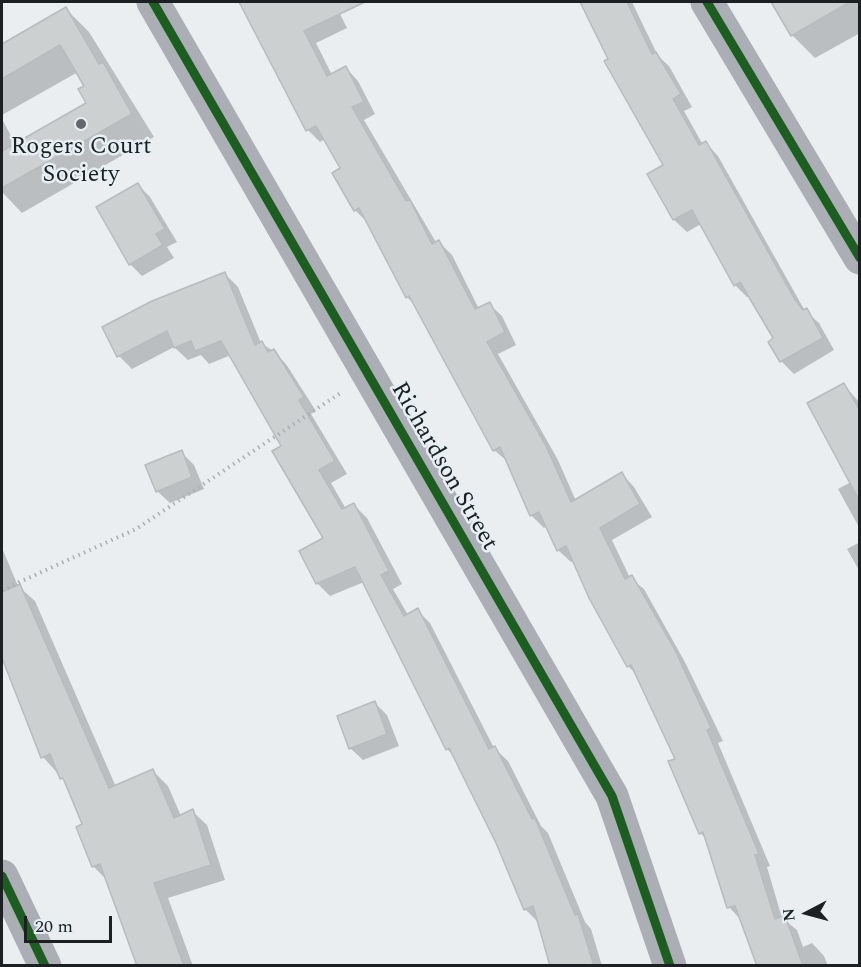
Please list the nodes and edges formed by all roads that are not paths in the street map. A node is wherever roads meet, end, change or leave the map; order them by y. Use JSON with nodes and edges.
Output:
{"nodes":[{"id":1,"x":153,"y":2,"type":"edge"},
{"id":2,"x":707,"y":2,"type":"edge"},
{"id":3,"x":860,"y":258,"type":"edge"},
{"id":4,"x":2,"y":876,"type":"edge"},
{"id":5,"x":45,"y":966,"type":"edge"},
{"id":6,"x":670,"y":966,"type":"edge"}],
"edges":[{"from":1,"to":6,"type":"street","name":"Richardson Street"},
{"from":2,"to":3,"type":"street"},
{"from":4,"to":5,"type":"street"}]}
